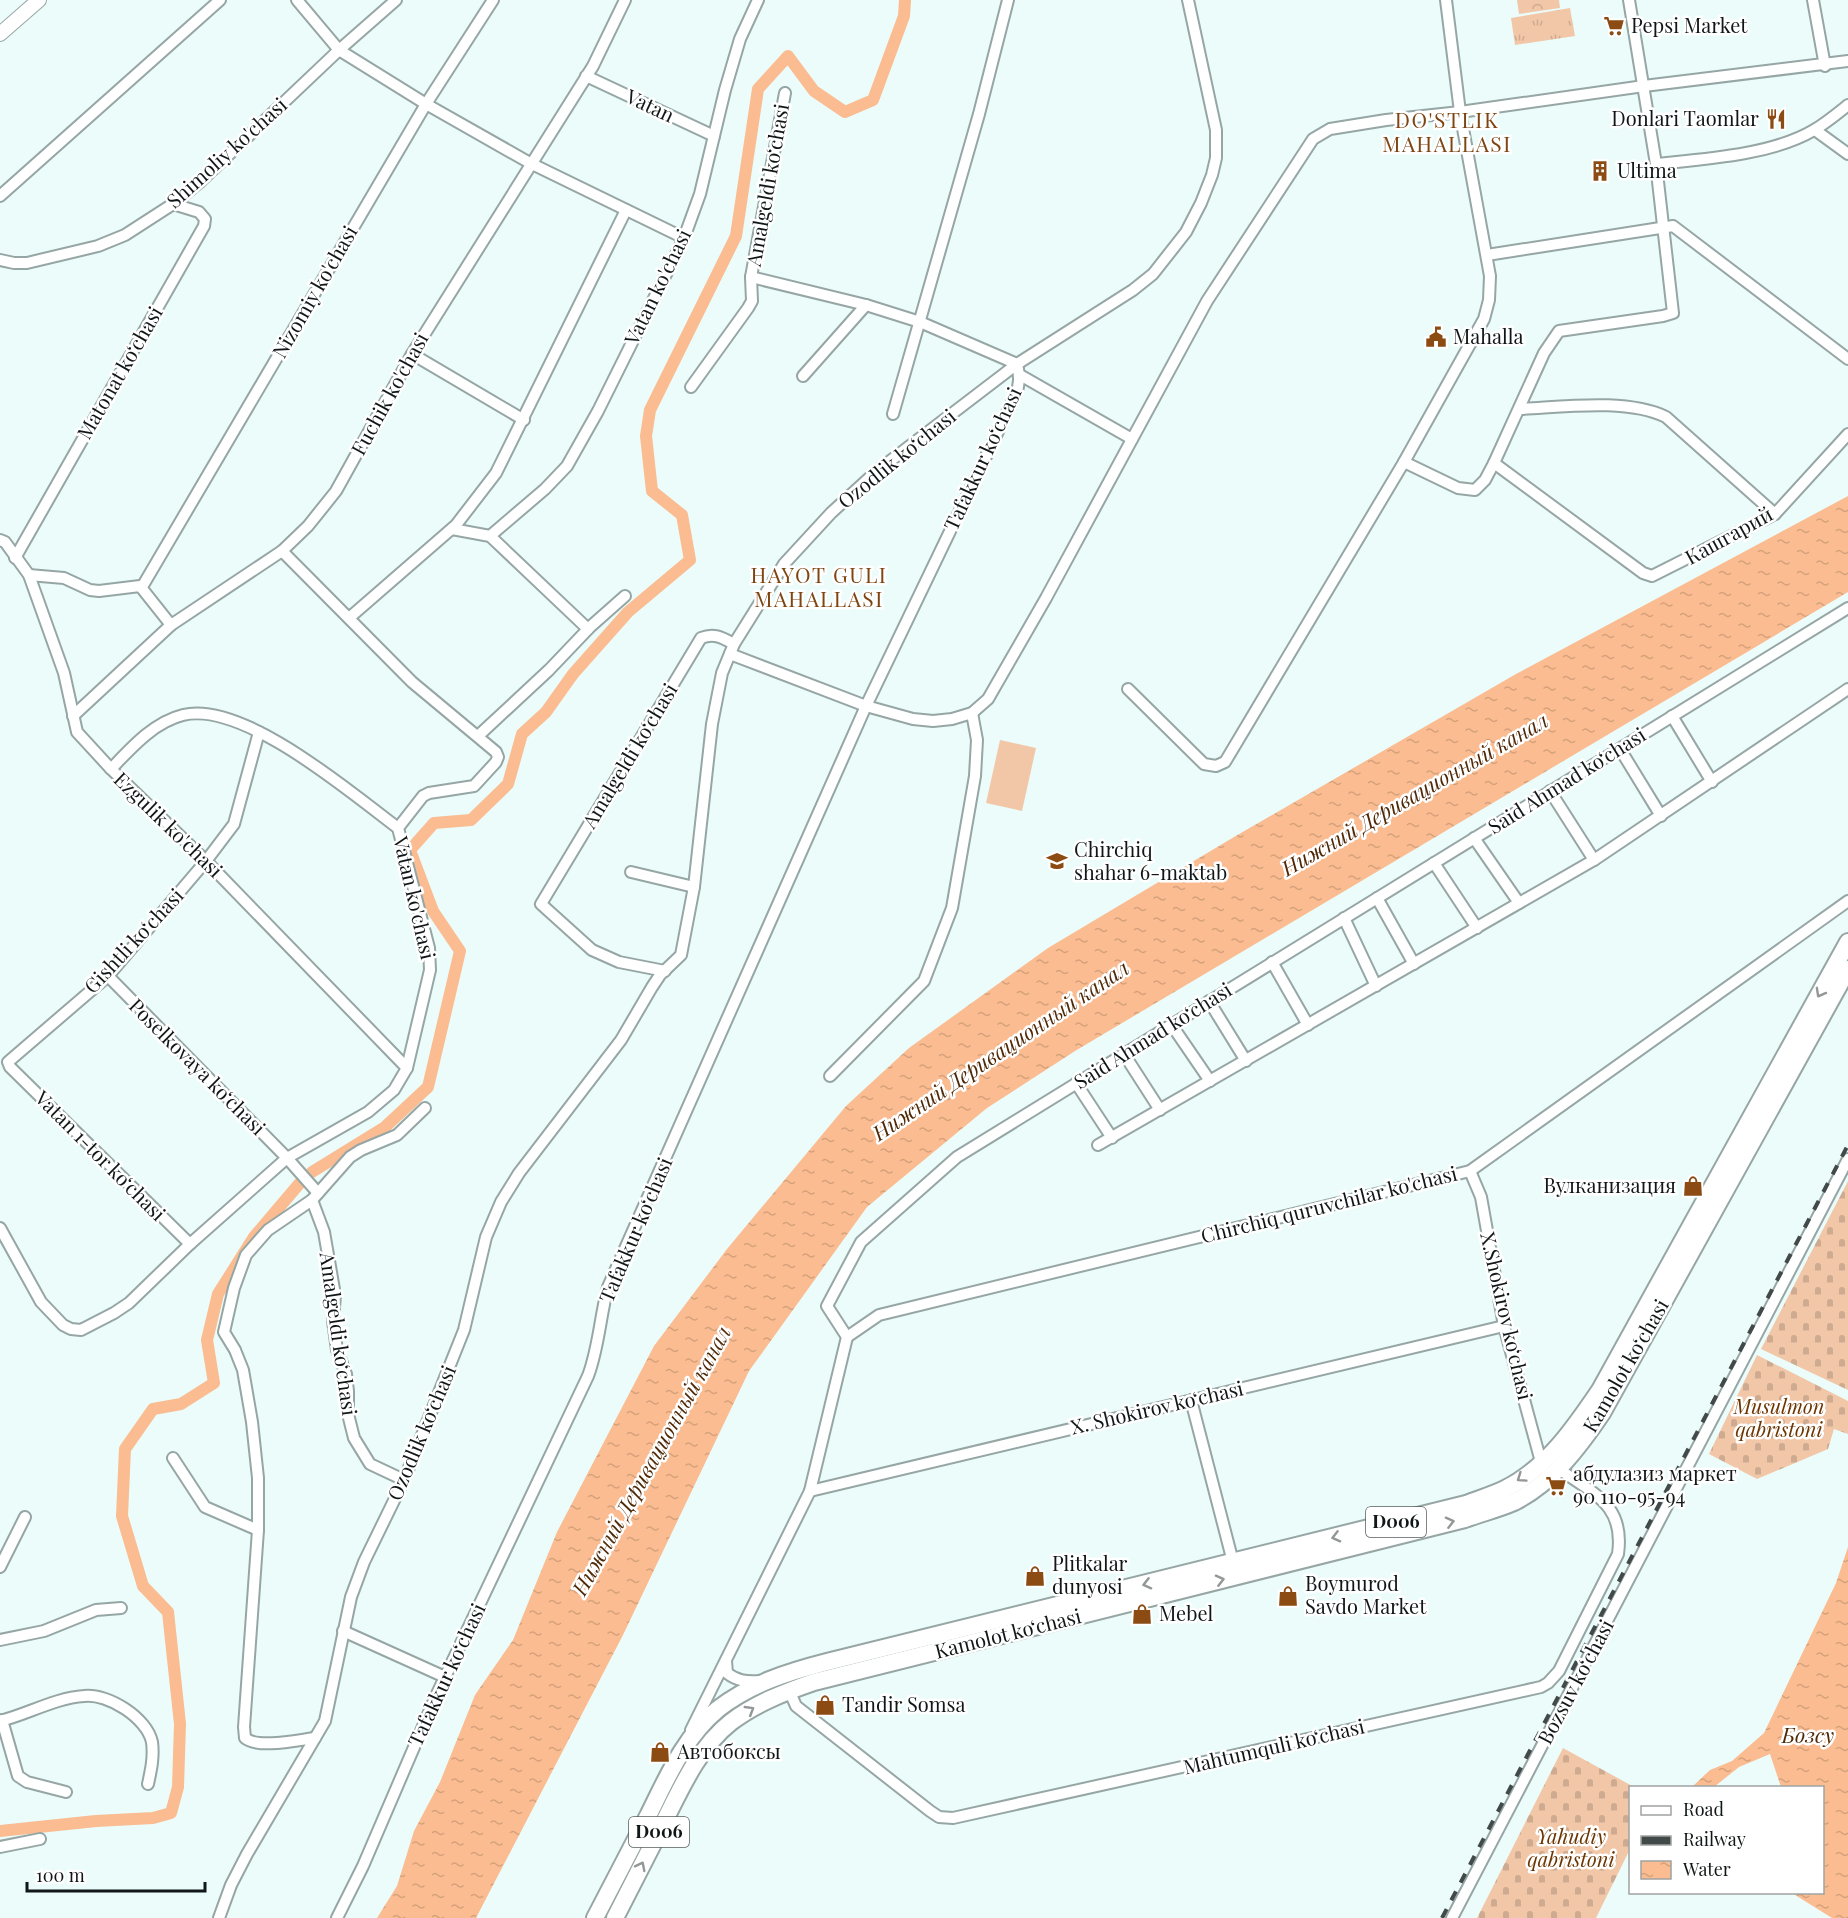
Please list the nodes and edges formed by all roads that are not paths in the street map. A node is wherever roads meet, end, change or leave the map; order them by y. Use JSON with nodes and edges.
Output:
{"nodes":[{"id":1,"x":39,"y":0,"type":"edge"},
{"id":2,"x":220,"y":0,"type":"edge"},
{"id":3,"x":297,"y":0,"type":"edge"},
{"id":4,"x":396,"y":0,"type":"edge"},
{"id":5,"x":493,"y":0,"type":"edge"},
{"id":6,"x":625,"y":0,"type":"edge"},
{"id":7,"x":758,"y":0,"type":"edge"},
{"id":8,"x":1008,"y":0,"type":"edge"},
{"id":9,"x":1188,"y":0,"type":"edge"},
{"id":10,"x":1446,"y":0,"type":"edge"},
{"id":11,"x":1629,"y":0,"type":"edge"},
{"id":12,"x":1813,"y":0,"type":"edge"},
{"id":13,"x":0,"y":34,"type":"edge"},
{"id":14,"x":339,"y":50,"type":"junction"},
{"id":15,"x":1848,"y":61,"type":"edge"},
{"id":16,"x":1825,"y":66,"type":"junction"},
{"id":17,"x":586,"y":76,"type":"junction"},
{"id":18,"x":1644,"y":86,"type":"junction"},
{"id":19,"x":785,"y":93,"type":"dead end"},
{"id":20,"x":426,"y":104,"type":"junction"},
{"id":21,"x":1848,"y":105,"type":"edge"},
{"id":22,"x":1461,"y":112,"type":"junction"},
{"id":23,"x":1815,"y":130,"type":"junction"},
{"id":24,"x":714,"y":136,"type":"junction"},
{"id":25,"x":1848,"y":154,"type":"edge"},
{"id":26,"x":530,"y":163,"type":"junction"},
{"id":27,"x":1656,"y":164,"type":"junction"},
{"id":28,"x":0,"y":196,"type":"edge"},
{"id":29,"x":172,"y":204,"type":"junction"},
{"id":30,"x":626,"y":210,"type":"junction"},
{"id":31,"x":1662,"y":227,"type":"junction"},
{"id":32,"x":684,"y":238,"type":"junction"},
{"id":33,"x":1487,"y":255,"type":"junction"},
{"id":34,"x":0,"y":260,"type":"edge"},
{"id":35,"x":751,"y":277,"type":"junction"},
{"id":36,"x":866,"y":306,"type":"junction"},
{"id":37,"x":920,"y":322,"type":"junction"},
{"id":38,"x":411,"y":354,"type":"junction"},
{"id":39,"x":1848,"y":359,"type":"edge"},
{"id":40,"x":1019,"y":370,"type":"junction"},
{"id":41,"x":803,"y":376,"type":"dead end"},
{"id":42,"x":691,"y":387,"type":"dead end"},
{"id":43,"x":1520,"y":408,"type":"junction"},
{"id":44,"x":893,"y":414,"type":"dead end"},
{"id":45,"x":524,"y":420,"type":"junction"},
{"id":46,"x":1848,"y":434,"type":"edge"},
{"id":47,"x":1132,"y":439,"type":"junction"},
{"id":48,"x":1404,"y":462,"type":"junction"},
{"id":49,"x":1494,"y":464,"type":"junction"},
{"id":50,"x":1775,"y":514,"type":"junction"},
{"id":51,"x":452,"y":529,"type":"junction"},
{"id":52,"x":490,"y":536,"type":"junction"},
{"id":53,"x":0,"y":540,"type":"edge"},
{"id":54,"x":282,"y":551,"type":"junction"},
{"id":55,"x":15,"y":558,"type":"junction"},
{"id":56,"x":29,"y":575,"type":"junction"},
{"id":57,"x":142,"y":587,"type":"junction"},
{"id":58,"x":625,"y":596,"type":"dead end"},
{"id":59,"x":1848,"y":608,"type":"edge"},
{"id":60,"x":349,"y":618,"type":"junction"},
{"id":61,"x":171,"y":624,"type":"junction"},
{"id":62,"x":588,"y":629,"type":"junction"},
{"id":63,"x":732,"y":649,"type":"junction"},
{"id":64,"x":1128,"y":689,"type":"dead end"},
{"id":65,"x":1848,"y":689,"type":"edge"},
{"id":66,"x":866,"y":706,"type":"junction"},
{"id":67,"x":972,"y":713,"type":"junction"},
{"id":68,"x":73,"y":716,"type":"junction"},
{"id":69,"x":1672,"y":716,"type":"junction"},
{"id":70,"x":259,"y":732,"type":"junction"},
{"id":71,"x":478,"y":736,"type":"junction"},
{"id":72,"x":1620,"y":749,"type":"junction"},
{"id":73,"x":111,"y":770,"type":"junction"},
{"id":74,"x":1712,"y":782,"type":"junction"},
{"id":75,"x":1550,"y":791,"type":"junction"},
{"id":76,"x":1661,"y":816,"type":"junction"},
{"id":77,"x":398,"y":828,"type":"junction"},
{"id":78,"x":1474,"y":838,"type":"junction"},
{"id":79,"x":1594,"y":860,"type":"junction"},
{"id":80,"x":207,"y":861,"type":"junction"},
{"id":81,"x":1434,"y":863,"type":"junction"},
{"id":82,"x":631,"y":872,"type":"dead end"},
{"id":83,"x":694,"y":887,"type":"junction"},
{"id":84,"x":1377,"y":898,"type":"junction"},
{"id":85,"x":1848,"y":901,"type":"edge"},
{"id":86,"x":1519,"y":903,"type":"junction"},
{"id":87,"x":1344,"y":918,"type":"junction"},
{"id":88,"x":1477,"y":928,"type":"junction"},
{"id":89,"x":1848,"y":942,"type":"edge"},
{"id":90,"x":1272,"y":963,"type":"junction"},
{"id":91,"x":1414,"y":964,"type":"junction"},
{"id":92,"x":1848,"y":969,"type":"edge"},
{"id":93,"x":665,"y":971,"type":"junction"},
{"id":94,"x":108,"y":976,"type":"junction"},
{"id":95,"x":1376,"y":986,"type":"junction"},
{"id":96,"x":1209,"y":1002,"type":"junction"},
{"id":97,"x":1171,"y":1024,"type":"junction"},
{"id":98,"x":1308,"y":1025,"type":"junction"},
{"id":99,"x":1124,"y":1053,"type":"junction"},
{"id":100,"x":1246,"y":1061,"type":"junction"},
{"id":101,"x":10,"y":1067,"type":"joint"},
{"id":102,"x":407,"y":1068,"type":"junction"},
{"id":103,"x":830,"y":1076,"type":"dead end"},
{"id":104,"x":1210,"y":1081,"type":"junction"},
{"id":105,"x":1076,"y":1083,"type":"junction"},
{"id":106,"x":425,"y":1108,"type":"dead end"},
{"id":107,"x":1160,"y":1110,"type":"junction"},
{"id":108,"x":1112,"y":1138,"type":"junction"},
{"id":109,"x":1098,"y":1145,"type":"dead end"},
{"id":110,"x":287,"y":1158,"type":"junction"},
{"id":111,"x":1848,"y":1159,"type":"edge"},
{"id":112,"x":1470,"y":1171,"type":"junction"},
{"id":113,"x":315,"y":1197,"type":"junction"},
{"id":114,"x":0,"y":1228,"type":"edge"},
{"id":115,"x":190,"y":1244,"type":"junction"},
{"id":116,"x":1504,"y":1326,"type":"junction"},
{"id":117,"x":847,"y":1337,"type":"junction"},
{"id":118,"x":1191,"y":1400,"type":"junction"},
{"id":119,"x":173,"y":1458,"type":"dead end"},
{"id":120,"x":1541,"y":1462,"type":"junction"},
{"id":121,"x":1559,"y":1469,"type":"junction"},
{"id":122,"x":404,"y":1480,"type":"junction"},
{"id":123,"x":810,"y":1491,"type":"junction"},
{"id":124,"x":25,"y":1517,"type":"dead end"},
{"id":125,"x":258,"y":1530,"type":"junction"},
{"id":126,"x":1233,"y":1562,"type":"junction"},
{"id":127,"x":0,"y":1567,"type":"edge"},
{"id":128,"x":1107,"y":1601,"type":"junction"},
{"id":129,"x":121,"y":1608,"type":"dead end"},
{"id":130,"x":343,"y":1631,"type":"junction"},
{"id":131,"x":0,"y":1640,"type":"edge"},
{"id":132,"x":726,"y":1661,"type":"junction"},
{"id":133,"x":445,"y":1677,"type":"junction"},
{"id":134,"x":767,"y":1680,"type":"junction"},
{"id":135,"x":789,"y":1690,"type":"junction"},
{"id":136,"x":1,"y":1720,"type":"edge"},
{"id":137,"x":315,"y":1738,"type":"junction"},
{"id":138,"x":679,"y":1754,"type":"junction"},
{"id":139,"x":148,"y":1784,"type":"dead end"},
{"id":140,"x":66,"y":1792,"type":"dead end"},
{"id":141,"x":40,"y":1839,"type":"dead end"},
{"id":142,"x":0,"y":1847,"type":"edge"},
{"id":143,"x":219,"y":1918,"type":"edge"},
{"id":144,"x":338,"y":1918,"type":"edge"},
{"id":145,"x":595,"y":1918,"type":"edge"},
{"id":146,"x":615,"y":1918,"type":"edge"},
{"id":147,"x":1452,"y":1918,"type":"edge"}],
"edges":[{"from":1,"to":13,"type":"street"},
{"from":2,"to":28,"type":"street"},
{"from":3,"to":14,"type":"street"},
{"from":4,"to":14,"type":"street","name":"Shimoliy ko'chasi"},
{"from":5,"to":20,"type":"street","name":"Nizomiy ko'chasi"},
{"from":6,"to":17,"type":"street","name":"Fuchik ko'chasi"},
{"from":7,"to":24,"type":"street","name":"Vatan ko'chasi"},
{"from":8,"to":37,"type":"street","name":"Ozodlik ko‘chasi"},
{"from":9,"to":40,"type":"street","name":"Tafakkur ko‘chasi"},
{"from":10,"to":22,"type":"street"},
{"from":11,"to":18,"type":"street"},
{"from":12,"to":16,"type":"street"},
{"from":14,"to":20,"type":"street"},
{"from":14,"to":29,"type":"street","name":"Shimoliy ko'chasi"},
{"from":15,"to":16,"type":"street"},
{"from":16,"to":18,"type":"street"},
{"from":17,"to":24,"type":"street","name":"Vatan"},
{"from":17,"to":26,"type":"street","name":"Fuchik ko'chasi"},
{"from":18,"to":22,"type":"street"},
{"from":18,"to":27,"type":"street"},
{"from":19,"to":35,"type":"street","name":"Amalgeldi ko‘chasi"},
{"from":20,"to":26,"type":"street"},
{"from":20,"to":57,"type":"street","name":"Nizomiy ko'chasi"},
{"from":21,"to":23,"type":"street"},
{"from":22,"to":33,"type":"street"},
{"from":22,"to":47,"type":"street"},
{"from":23,"to":25,"type":"street"},
{"from":23,"to":27,"type":"street"},
{"from":24,"to":32,"type":"street","name":"Vatan ko'chasi"},
{"from":26,"to":30,"type":"street"},
{"from":26,"to":38,"type":"street","name":"Fuchik ko'chasi"},
{"from":27,"to":31,"type":"street"},
{"from":29,"to":34,"type":"street","name":"Shimoliy ko'chasi"},
{"from":29,"to":55,"type":"street","name":"Matonat ko‘chasi"},
{"from":30,"to":32,"type":"street"},
{"from":30,"to":45,"type":"street"},
{"from":31,"to":33,"type":"street"},
{"from":31,"to":39,"type":"street"},
{"from":31,"to":43,"type":"street"},
{"from":32,"to":52,"type":"street","name":"Vatan ko'chasi"},
{"from":33,"to":48,"type":"street"},
{"from":35,"to":36,"type":"street","name":"Amalgeldi ko‘chasi"},
{"from":35,"to":42,"type":"street","name":"Amalgeldi ko‘chasi"},
{"from":36,"to":37,"type":"street","name":"Amalgeldi ko‘chasi"},
{"from":36,"to":41,"type":"street"},
{"from":37,"to":40,"type":"street"},
{"from":37,"to":44,"type":"street","name":"Ozodlik ko‘chasi"},
{"from":38,"to":45,"type":"street"},
{"from":38,"to":54,"type":"street","name":"Fuchik ko'chasi"},
{"from":40,"to":47,"type":"street"},
{"from":40,"to":63,"type":"street","name":"Ozodlik ko‘chasi"},
{"from":40,"to":66,"type":"street","name":"Tafakkur ko‘chasi"},
{"from":43,"to":49,"type":"street"},
{"from":43,"to":50,"type":"street"},
{"from":45,"to":51,"type":"street"},
{"from":46,"to":50,"type":"street","name":"Кашгарий"},
{"from":47,"to":67,"type":"street"},
{"from":48,"to":49,"type":"street"},
{"from":48,"to":64,"type":"street"},
{"from":49,"to":50,"type":"street","name":"Кашгарий"},
{"from":51,"to":52,"type":"street"},
{"from":51,"to":60,"type":"street"},
{"from":52,"to":62,"type":"street"},
{"from":53,"to":55,"type":"street","name":"Ezgulik ko'chasi"},
{"from":54,"to":60,"type":"street","name":"Vatan ko'chasi"},
{"from":54,"to":61,"type":"street","name":"Fuchik ko'chasi"},
{"from":55,"to":56,"type":"street","name":"Ezgulik ko'chasi"},
{"from":56,"to":57,"type":"street"},
{"from":56,"to":68,"type":"street","name":"Ezgulik ko'chasi"},
{"from":57,"to":61,"type":"street"},
{"from":58,"to":62,"type":"street"},
{"from":59,"to":69,"type":"street","name":"Said Ahmad ko‘chasi"},
{"from":60,"to":71,"type":"street","name":"Vatan ko'chasi"},
{"from":61,"to":68,"type":"street","name":"Fuchik ko'chasi"},
{"from":62,"to":71,"type":"street"},
{"from":63,"to":66,"type":"street"},
{"from":63,"to":83,"type":"street","name":"Ozodlik ko‘chasi"},
{"from":63,"to":93,"type":"street","name":"Amalgeldi ko‘chasi"},
{"from":65,"to":74,"type":"street"},
{"from":66,"to":67,"type":"street"},
{"from":66,"to":133,"type":"street","name":"Tafakkur ko‘chasi"},
{"from":67,"to":103,"type":"street"},
{"from":68,"to":73,"type":"street","name":"Ezgulik ko'chasi"},
{"from":69,"to":72,"type":"street","name":"Said Ahmad ko‘chasi"},
{"from":69,"to":74,"type":"street"},
{"from":70,"to":73,"type":"street"},
{"from":70,"to":77,"type":"street"},
{"from":70,"to":80,"type":"street","name":"Gishtli ko‘chasi"},
{"from":71,"to":77,"type":"street","name":"Vatan ko'chasi"},
{"from":72,"to":75,"type":"street","name":"Said Ahmad ko‘chasi"},
{"from":72,"to":76,"type":"street"},
{"from":73,"to":80,"type":"street","name":"Ezgulik ko'chasi"},
{"from":74,"to":76,"type":"street"},
{"from":75,"to":78,"type":"street","name":"Said Ahmad ko‘chasi"},
{"from":75,"to":79,"type":"street"},
{"from":76,"to":79,"type":"street"},
{"from":77,"to":102,"type":"street","name":"Vatan ko'chasi"},
{"from":78,"to":81,"type":"street","name":"Said Ahmad ko‘chasi"},
{"from":78,"to":86,"type":"street"},
{"from":79,"to":86,"type":"street"},
{"from":80,"to":94,"type":"street","name":"Gishtli ko‘chasi"},
{"from":80,"to":102,"type":"street","name":"Ezgulik ko'chasi"},
{"from":81,"to":84,"type":"street","name":"Said Ahmad ko‘chasi"},
{"from":81,"to":88,"type":"street"},
{"from":82,"to":83,"type":"street"},
{"from":83,"to":93,"type":"street","name":"Ozodlik ko‘chasi"},
{"from":84,"to":87,"type":"street","name":"Said Ahmad ko‘chasi"},
{"from":84,"to":91,"type":"street"},
{"from":85,"to":112,"type":"street","name":"Chirchiq quruvchilar ko'chasi"},
{"from":86,"to":88,"type":"street"},
{"from":87,"to":90,"type":"street","name":"Said Ahmad ko‘chasi"},
{"from":87,"to":95,"type":"street"},
{"from":88,"to":91,"type":"street"},
{"from":89,"to":120,"type":"main road","number":"D006","one_way":true},
{"from":90,"to":96,"type":"street","name":"Said Ahmad ko‘chasi"},
{"from":90,"to":98,"type":"street"},
{"from":91,"to":95,"type":"street"},
{"from":92,"to":121,"type":"main road","name":"Kamolot ko‘chasi","number":"D006"},
{"from":93,"to":122,"type":"street","name":"Ozodlik ko‘chasi"},
{"from":94,"to":101,"type":"street","name":"Gishtli ko‘chasi"},
{"from":94,"to":110,"type":"street","name":"Poselkovaya ko‘chasi"},
{"from":95,"to":98,"type":"street"},
{"from":96,"to":97,"type":"street","name":"Said Ahmad ko‘chasi"},
{"from":96,"to":100,"type":"street"},
{"from":97,"to":99,"type":"street","name":"Said Ahmad ko‘chasi"},
{"from":97,"to":104,"type":"street"},
{"from":98,"to":100,"type":"street"},
{"from":99,"to":105,"type":"street","name":"Said Ahmad ko‘chasi"},
{"from":99,"to":107,"type":"street"},
{"from":100,"to":104,"type":"street"},
{"from":101,"to":115,"type":"street","name":"Vatan 1-tor ko‘chasi"},
{"from":102,"to":110,"type":"street","name":"Vatan ko'chasi"},
{"from":104,"to":107,"type":"street"},
{"from":105,"to":108,"type":"street"},
{"from":105,"to":117,"type":"street","name":"Said Ahmad ko‘chasi"},
{"from":106,"to":113,"type":"street"},
{"from":107,"to":108,"type":"street"},
{"from":108,"to":109,"type":"street"},
{"from":110,"to":113,"type":"street","name":"Poselkovaya ko‘chasi"},
{"from":110,"to":115,"type":"street","name":"Vatan ko'chasi"},
{"from":111,"to":147,"type":"street","name":"Bozsuv ko‘chasi"},
{"from":112,"to":116,"type":"street","name":"X.Shokirov ko‘chasi"},
{"from":112,"to":117,"type":"street","name":"Chirchiq quruvchilar ko'chasi"},
{"from":113,"to":122,"type":"street","name":"Amalgeldi ko‘chasi"},
{"from":113,"to":125,"type":"street"},
{"from":114,"to":115,"type":"street","name":"Vatan ko'chasi"},
{"from":116,"to":118,"type":"street","name":"X. Shokirov ko‘chasi"},
{"from":116,"to":120,"type":"street","name":"X.Shokirov ko‘chasi"},
{"from":117,"to":123,"type":"street"},
{"from":118,"to":123,"type":"street","name":"X. Shokirov ko‘chasi"},
{"from":118,"to":126,"type":"street"},
{"from":119,"to":125,"type":"street"},
{"from":120,"to":126,"type":"main road","number":"D006","one_way":true},
{"from":128,"to":121,"type":"main road","name":"Kamolot ko‘chasi","number":"D006","one_way":true},
{"from":121,"to":135,"type":"street","name":"Mahtumquli ko‘chasi"},
{"from":122,"to":130,"type":"street","name":"Ozodlik ko‘chasi"},
{"from":123,"to":132,"type":"street"},
{"from":124,"to":127,"type":"street"},
{"from":125,"to":137,"type":"street"},
{"from":126,"to":128,"type":"main road","number":"D006","one_way":true},
{"from":128,"to":134,"type":"main road","number":"D006"},
{"from":128,"to":135,"type":"main road","name":"Kamolot ko‘chasi","number":"D006"},
{"from":129,"to":131,"type":"street"},
{"from":130,"to":133,"type":"street"},
{"from":130,"to":137,"type":"street","name":"Ozodlik ko‘chasi"},
{"from":132,"to":134,"type":"street"},
{"from":132,"to":138,"type":"street"},
{"from":133,"to":144,"type":"street","name":"Tafakkur ko‘chasi"},
{"from":134,"to":138,"type":"main road","number":"D006"},
{"from":146,"to":135,"type":"main road","name":"Kamolot ko‘chasi","number":"D006","one_way":true},
{"from":136,"to":139,"type":"street"},
{"from":136,"to":140,"type":"street"},
{"from":137,"to":143,"type":"street","name":"Ozodlik ko‘chasi"},
{"from":138,"to":145,"type":"main road","number":"D006"},
{"from":141,"to":142,"type":"street"}]}
